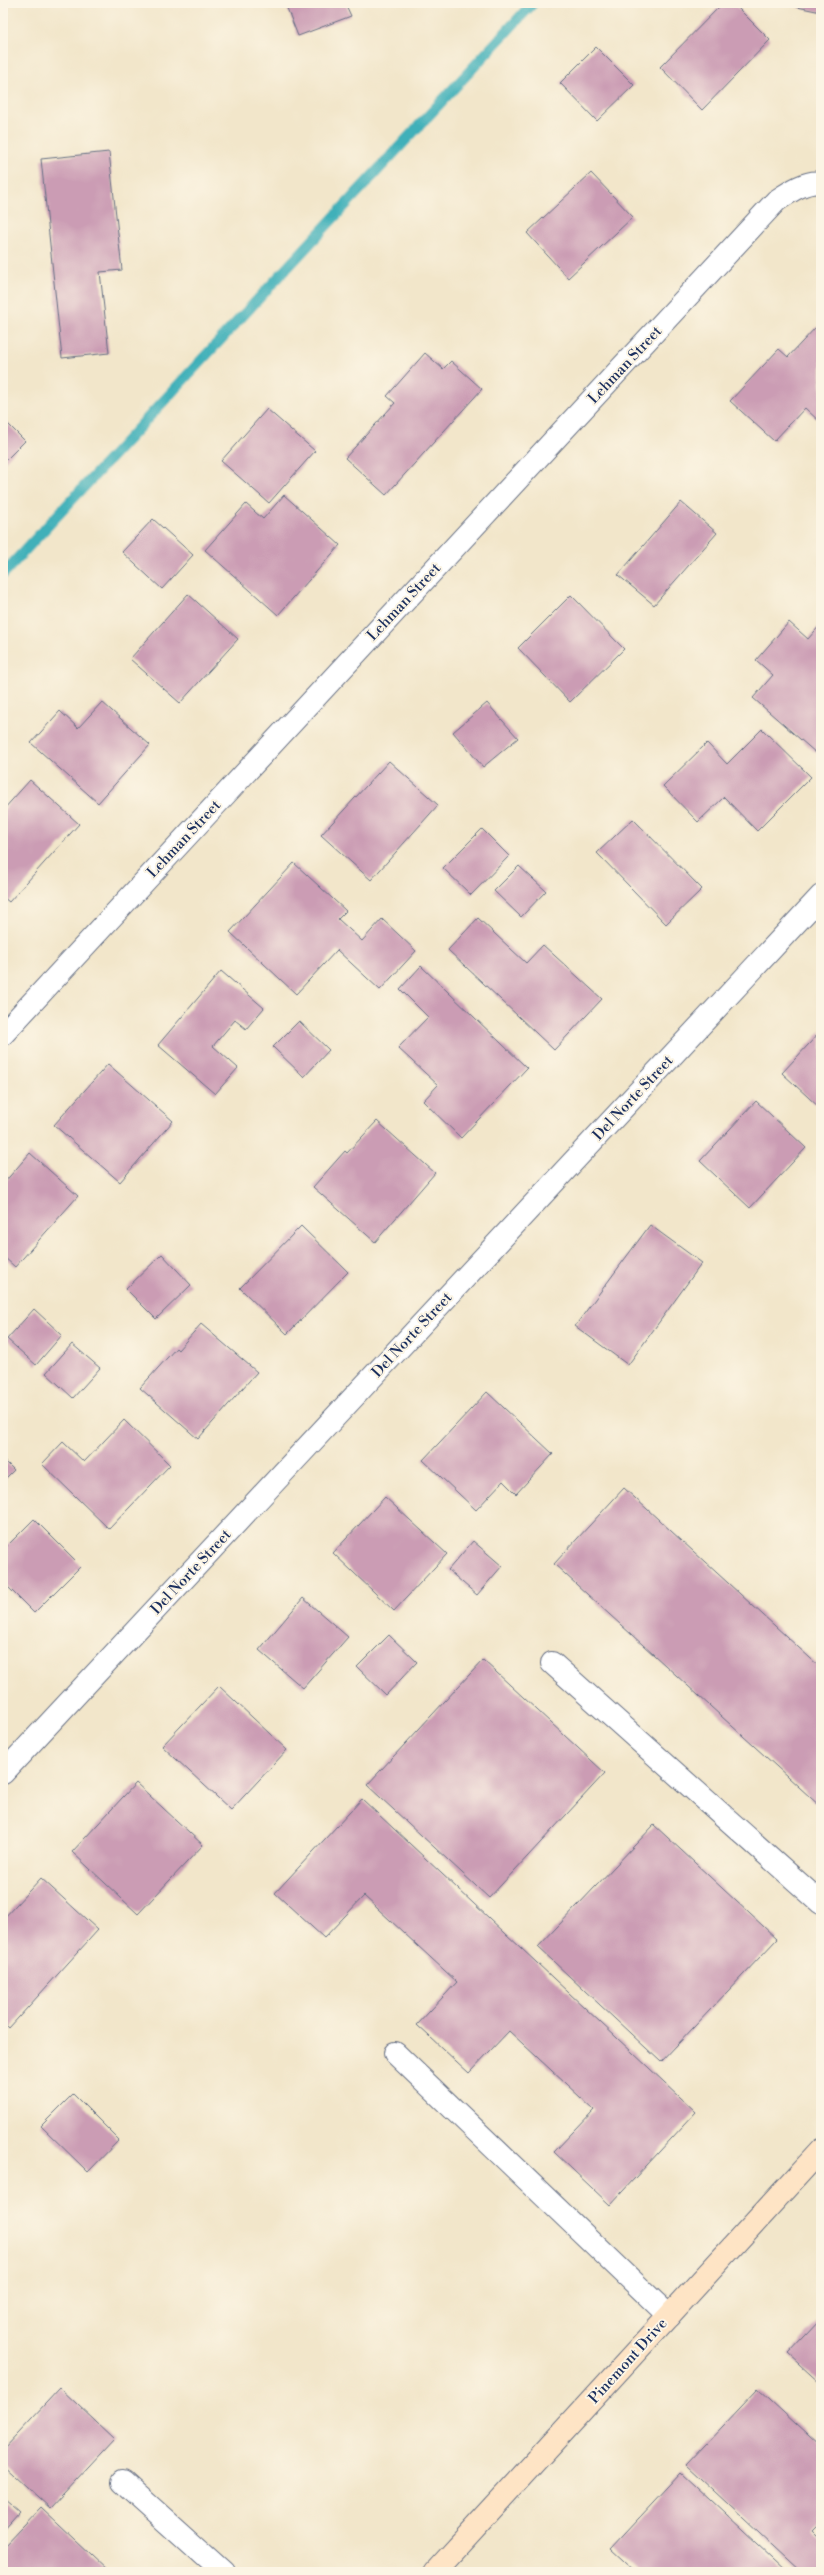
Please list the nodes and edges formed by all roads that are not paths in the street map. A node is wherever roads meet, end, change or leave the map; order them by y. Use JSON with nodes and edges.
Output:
{"nodes":[{"id":1,"x":817,"y":182,"type":"edge"},
{"id":2,"x":821,"y":896,"type":"edge"},
{"id":3,"x":3,"y":1034,"type":"edge"},
{"id":4,"x":552,"y":1663,"type":"dead end"},
{"id":5,"x":3,"y":1773,"type":"edge"},
{"id":6,"x":821,"y":1903,"type":"edge"},
{"id":7,"x":395,"y":2053,"type":"dead end"},
{"id":8,"x":821,"y":2150,"type":"edge"},
{"id":9,"x":669,"y":2316,"type":"junction"},
{"id":10,"x":123,"y":2482,"type":"dead end"},
{"id":11,"x":223,"y":2572,"type":"edge"},
{"id":12,"x":434,"y":2572,"type":"edge"}],
"edges":[{"from":1,"to":3,"type":"street","name":"Lehman Street"},
{"from":2,"to":5,"type":"street","name":"Del Norte Street"},
{"from":4,"to":6,"type":"street"},
{"from":7,"to":9,"type":"street"},
{"from":8,"to":9,"type":"main road","name":"Pinemont Drive"},
{"from":9,"to":12,"type":"main road","name":"Pinemont Drive"},
{"from":10,"to":11,"type":"street"}]}
